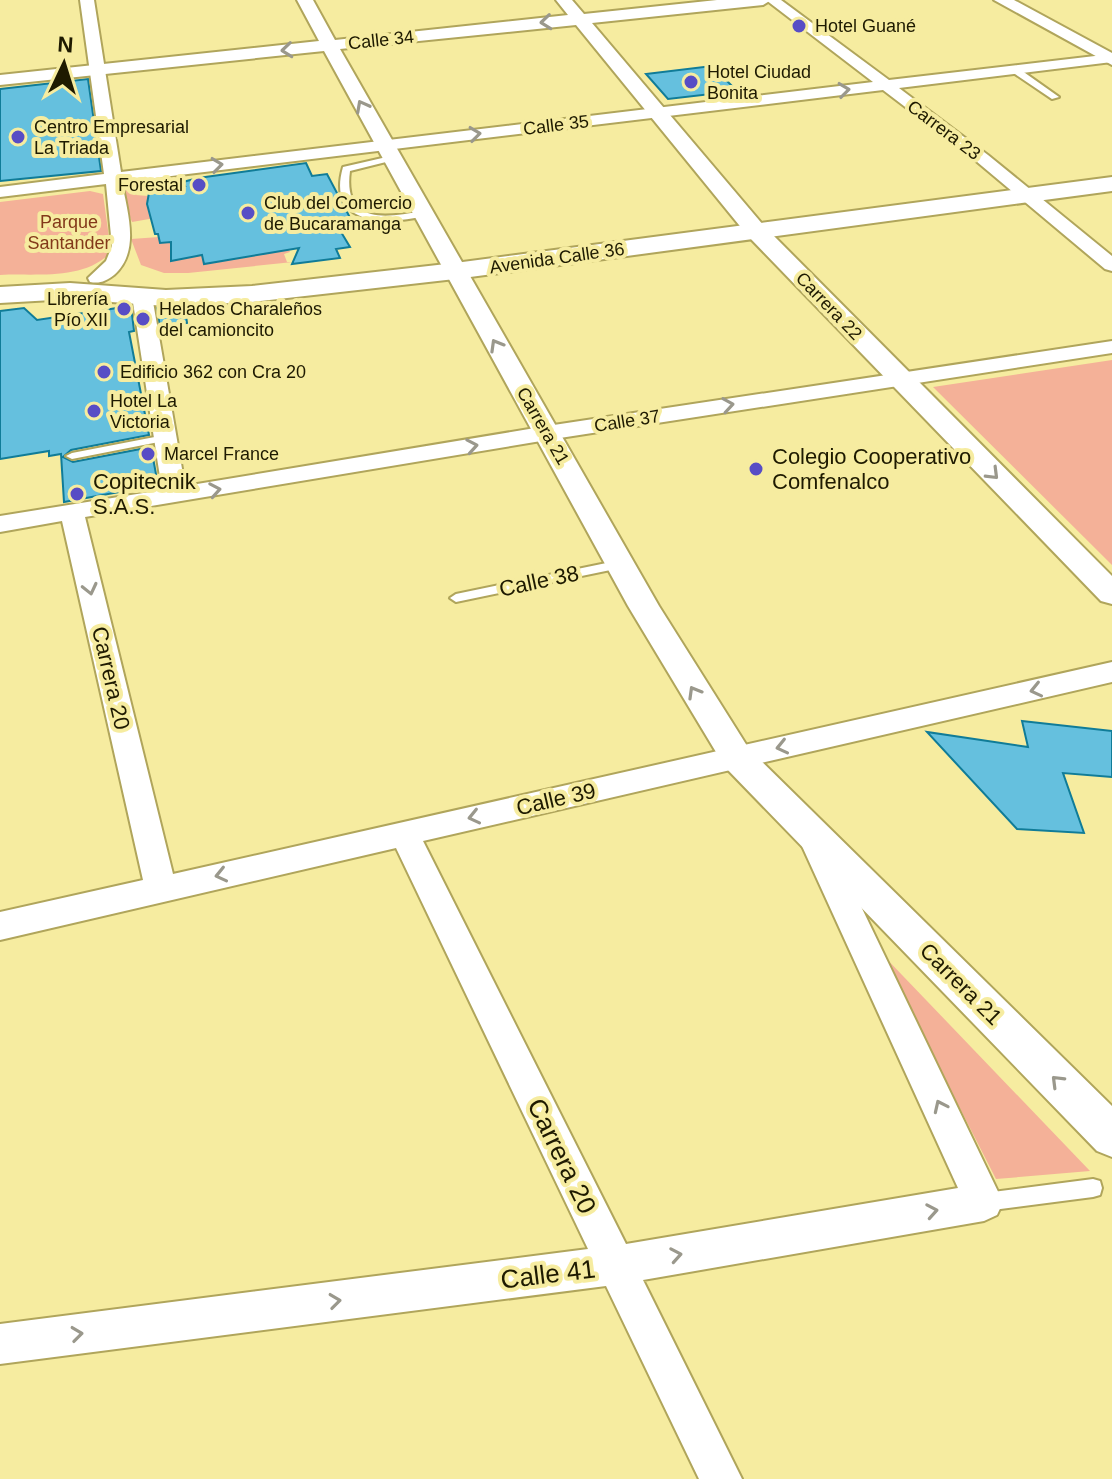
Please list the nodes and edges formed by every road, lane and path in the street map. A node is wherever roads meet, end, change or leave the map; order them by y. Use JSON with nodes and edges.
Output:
{"nodes":[{"id":1,"x":87,"y":0,"type":"edge"},
{"id":2,"x":305,"y":0,"type":"edge"},
{"id":3,"x":564,"y":0,"type":"edge"},
{"id":4,"x":763,"y":0,"type":"edge"},
{"id":5,"x":773,"y":0,"type":"edge"},
{"id":6,"x":1002,"y":0,"type":"edge"},
{"id":7,"x":580,"y":19,"type":"junction"},
{"id":8,"x":329,"y":45,"type":"junction"},
{"id":9,"x":1111,"y":59,"type":"edge"},
{"id":10,"x":99,"y":69,"type":"junction"},
{"id":11,"x":1015,"y":70,"type":"junction"},
{"id":12,"x":0,"y":80,"type":"edge"},
{"id":13,"x":884,"y":85,"type":"junction"},
{"id":14,"x":1055,"y":97,"type":"dead end"},
{"id":15,"x":655,"y":113,"type":"junction"},
{"id":16,"x":387,"y":152,"type":"junction"},
{"id":17,"x":1112,"y":170,"type":"edge"},
{"id":18,"x":112,"y":177,"type":"junction"},
{"id":19,"x":1112,"y":184,"type":"edge"},
{"id":20,"x":1022,"y":189,"type":"junction"},
{"id":21,"x":0,"y":192,"type":"edge"},
{"id":22,"x":422,"y":214,"type":"junction"},
{"id":23,"x":751,"y":225,"type":"junction"},
{"id":24,"x":451,"y":265,"type":"junction"},
{"id":25,"x":1112,"y":265,"type":"edge"},
{"id":26,"x":97,"y":278,"type":"junction"},
{"id":27,"x":0,"y":282,"type":"edge"},
{"id":28,"x":0,"y":295,"type":"edge"},
{"id":29,"x":142,"y":296,"type":"junction"},
{"id":30,"x":1112,"y":347,"type":"edge"},
{"id":31,"x":899,"y":379,"type":"junction"},
{"id":32,"x":547,"y":433,"type":"junction"},
{"id":33,"x":165,"y":438,"type":"junction"},
{"id":34,"x":72,"y":456,"type":"dead end"},
{"id":35,"x":175,"y":497,"type":"junction"},
{"id":36,"x":72,"y":513,"type":"junction"},
{"id":37,"x":0,"y":524,"type":"edge"},
{"id":38,"x":621,"y":564,"type":"junction"},
{"id":39,"x":1112,"y":594,"type":"edge"},
{"id":40,"x":456,"y":598,"type":"dead end"},
{"id":41,"x":1112,"y":672,"type":"edge"},
{"id":42,"x":737,"y":758,"type":"junction"},
{"id":43,"x":810,"y":831,"type":"junction"},
{"id":44,"x":404,"y":833,"type":"junction"},
{"id":45,"x":161,"y":889,"type":"junction"},
{"id":46,"x":0,"y":926,"type":"edge"},
{"id":47,"x":1112,"y":1136,"type":"edge"},
{"id":48,"x":1093,"y":1188,"type":"dead end"},
{"id":49,"x":984,"y":1202,"type":"junction"},
{"id":50,"x":616,"y":1265,"type":"junction"},
{"id":51,"x":0,"y":1344,"type":"edge"},
{"id":52,"x":721,"y":1479,"type":"edge"}],
"edges":[{"from":1,"to":10,"type":"street"},
{"from":2,"to":8,"type":"street","name":"Carrera 21"},
{"from":3,"to":7,"type":"street","name":"Carrera 22"},
{"from":4,"to":7,"type":"street","name":"Calle 34"},
{"from":5,"to":13,"type":"street","name":"Carrera 23"},
{"from":6,"to":9,"type":"street"},
{"from":7,"to":8,"type":"street","name":"Calle 34","one_way":true},
{"from":7,"to":15,"type":"street","name":"Carrera 22"},
{"from":8,"to":10,"type":"street","name":"Calle 34","one_way":true},
{"from":16,"to":8,"type":"street","name":"Carrera 21","one_way":true},
{"from":9,"to":11,"type":"street","name":"Calle 35"},
{"from":10,"to":12,"type":"street","name":"Calle 34"},
{"from":10,"to":18,"type":"street"},
{"from":11,"to":13,"type":"street","name":"Calle 35"},
{"from":11,"to":14,"type":"lane"},
{"from":15,"to":13,"type":"street","name":"Calle 35","one_way":true},
{"from":13,"to":20,"type":"street","name":"Carrera 23"},
{"from":16,"to":15,"type":"street","name":"Calle 35","one_way":true},
{"from":15,"to":23,"type":"street","name":"Carrera 22"},
{"from":18,"to":16,"type":"street","name":"Calle 35","one_way":true},
{"from":16,"to":22,"type":"street","name":"Carrera 21"},
{"from":16,"to":22,"type":"lane"},
{"from":17,"to":20,"type":"main road","name":"Avenida Calle 36"},
{"from":18,"to":21,"type":"street","name":"Calle 35"},
{"from":18,"to":26,"type":"street"},
{"from":19,"to":20,"type":"main road","name":"Avenida Calle 36"},
{"from":20,"to":23,"type":"main road","name":"Avenida Calle 36"},
{"from":20,"to":25,"type":"street","name":"Carrera 23"},
{"from":22,"to":24,"type":"street","name":"Carrera 21"},
{"from":23,"to":24,"type":"main road","name":"Avenida Calle 36"},
{"from":23,"to":31,"type":"street","name":"Carrera 22"},
{"from":24,"to":26,"type":"main road","name":"Avenida Calle 36"},
{"from":24,"to":29,"type":"main road","name":"Avenida Calle 36"},
{"from":32,"to":24,"type":"street","name":"Carrera 21","one_way":true},
{"from":26,"to":27,"type":"main road","name":"Avenida Calle 36"},
{"from":28,"to":29,"type":"main road","name":"Avenida Calle 36"},
{"from":29,"to":33,"type":"street"},
{"from":30,"to":31,"type":"street","name":"Calle 37"},
{"from":32,"to":31,"type":"street","name":"Calle 37","one_way":true},
{"from":31,"to":39,"type":"street","name":"Carrera 22","one_way":true},
{"from":35,"to":32,"type":"street","name":"Calle 37","one_way":true},
{"from":32,"to":38,"type":"street","name":"Carrera 21"},
{"from":33,"to":34,"type":"lane"},
{"from":33,"to":35,"type":"street"},
{"from":35,"to":36,"type":"street","name":"Calle 37"},
{"from":36,"to":37,"type":"street","name":"Calle 37"},
{"from":36,"to":45,"type":"street","name":"Carrera 20","one_way":true},
{"from":38,"to":40,"type":"lane","name":"Calle 38"},
{"from":42,"to":38,"type":"street","name":"Carrera 21","one_way":true},
{"from":41,"to":42,"type":"street","name":"Calle 39","one_way":true},
{"from":42,"to":43,"type":"street","name":"Carrera 21"},
{"from":42,"to":44,"type":"street","name":"Calle 39","one_way":true},
{"from":47,"to":43,"type":"street","name":"Carrera 21","one_way":true},
{"from":49,"to":43,"type":"street","name":"Carrera 21","one_way":true},
{"from":44,"to":45,"type":"street","name":"Calle 39","one_way":true},
{"from":44,"to":50,"type":"street","name":"Carrera 20"},
{"from":45,"to":46,"type":"street","name":"Calle 39"},
{"from":48,"to":49,"type":"lane","name":"Calle 41"},
{"from":50,"to":49,"type":"street","name":"Calle 41","one_way":true},
{"from":51,"to":50,"type":"street","name":"Calle 41","one_way":true},
{"from":50,"to":52,"type":"street","name":"Carrera 20"}]}
